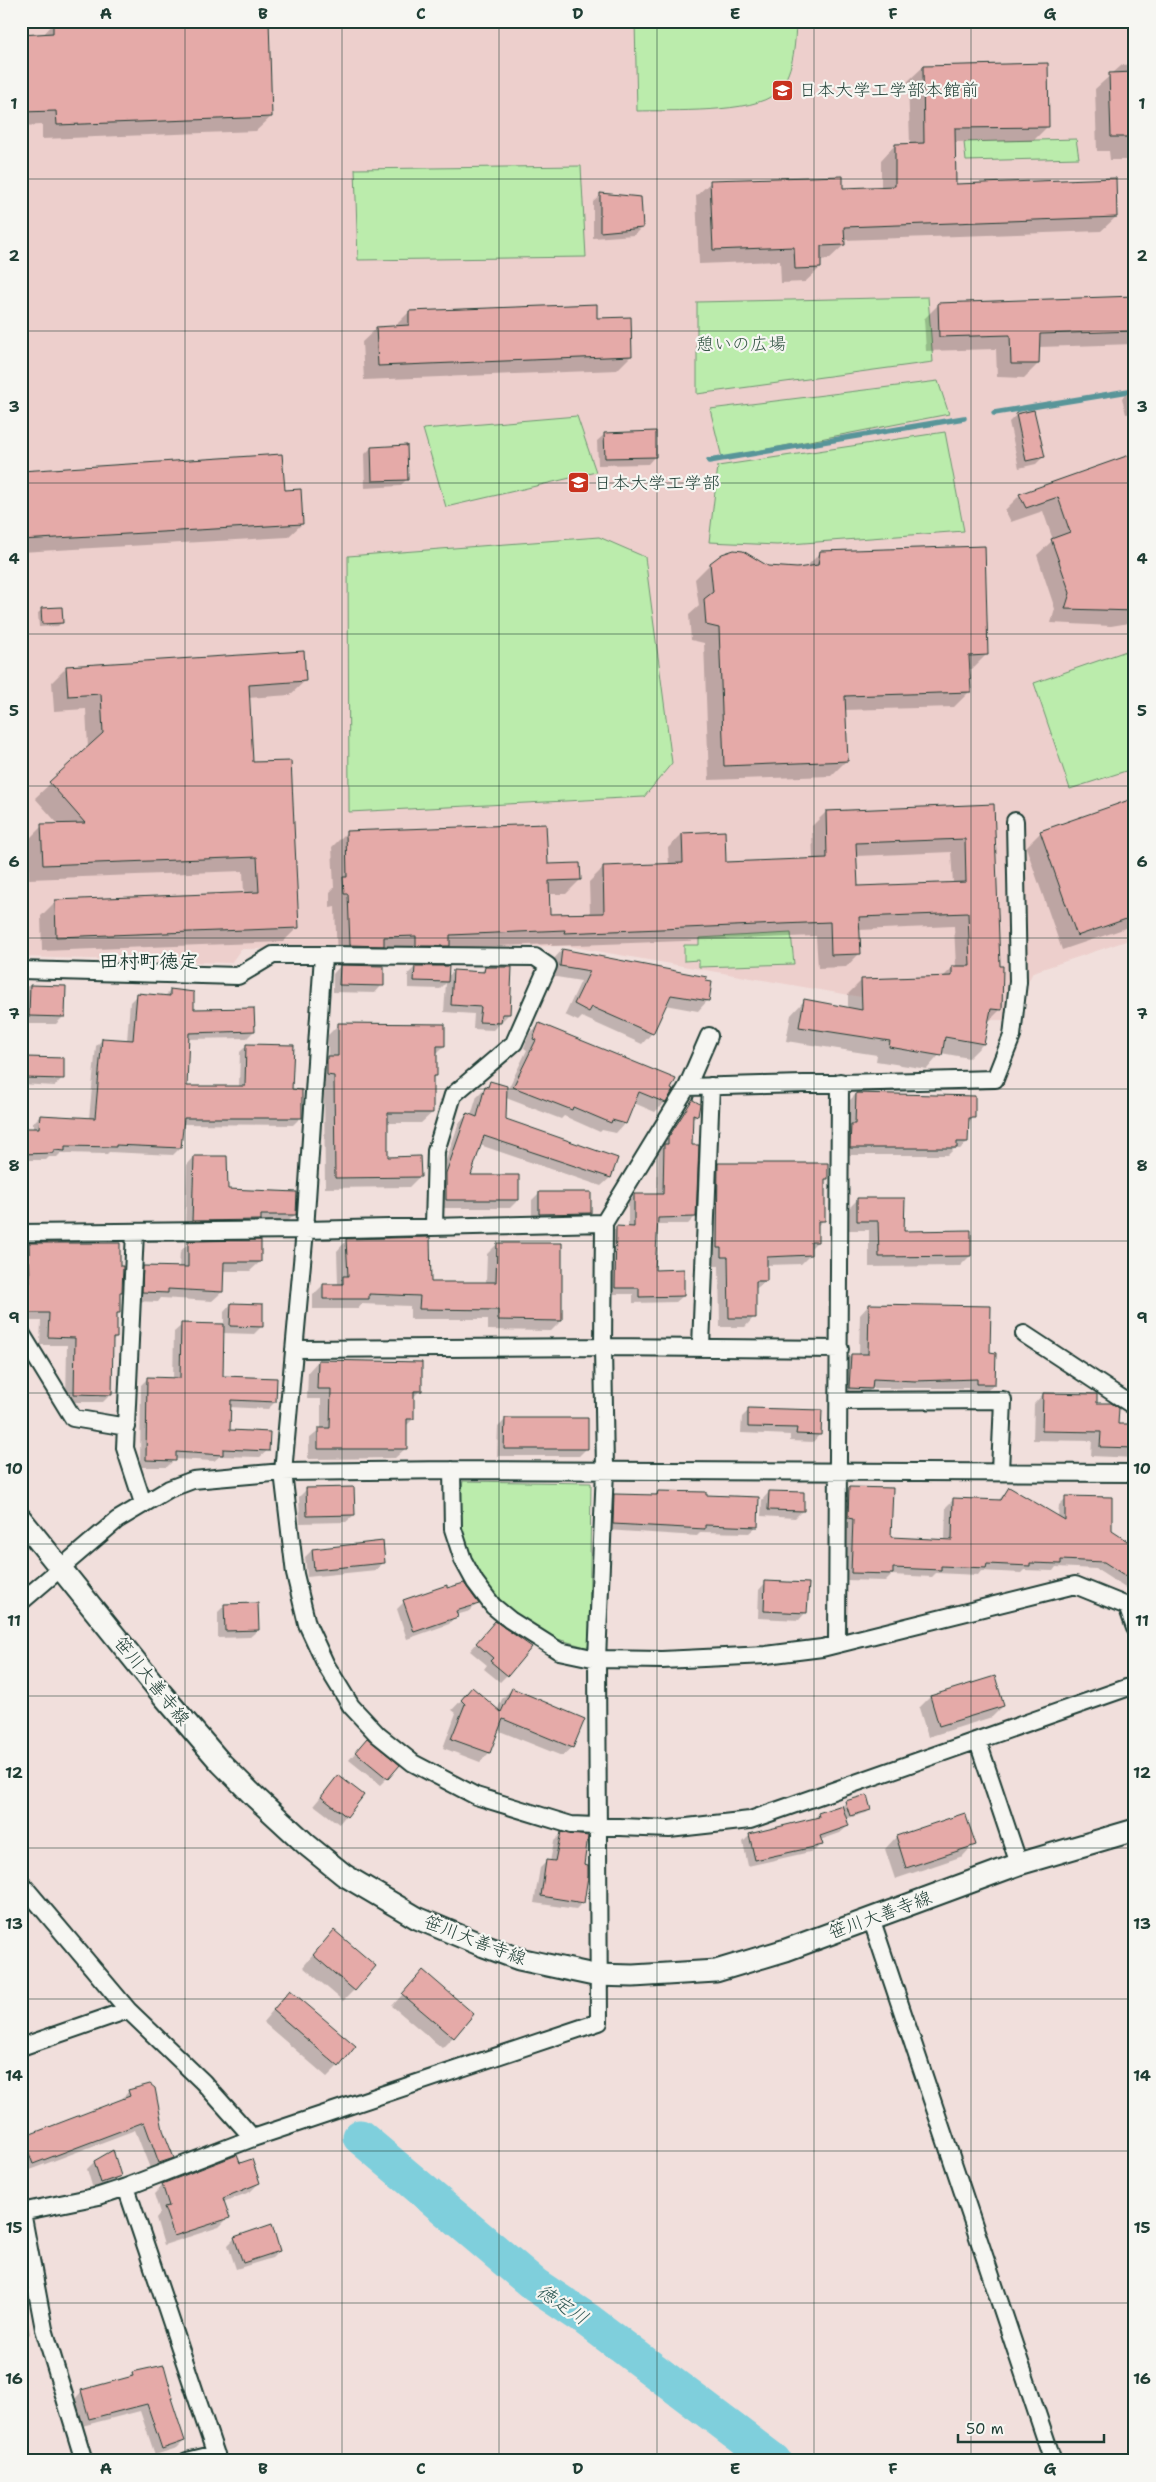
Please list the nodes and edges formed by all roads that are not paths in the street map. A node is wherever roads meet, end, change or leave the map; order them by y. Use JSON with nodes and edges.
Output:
{"nodes":[{"id":1,"x":1015,"y":820,"type":"dead end"},
{"id":2,"x":323,"y":955,"type":"junction"},
{"id":3,"x":21,"y":970,"type":"edge"},
{"id":4,"x":709,"y":1036,"type":"dead end"},
{"id":5,"x":840,"y":1082,"type":"junction"},
{"id":6,"x":711,"y":1086,"type":"junction"},
{"id":7,"x":687,"y":1087,"type":"junction"},
{"id":8,"x":604,"y":1222,"type":"junction"},
{"id":9,"x":434,"y":1225,"type":"junction"},
{"id":10,"x":305,"y":1230,"type":"junction"},
{"id":11,"x":135,"y":1232,"type":"junction"},
{"id":12,"x":21,"y":1233,"type":"edge"},
{"id":13,"x":21,"y":1333,"type":"edge"},
{"id":14,"x":1024,"y":1334,"type":"dead end"},
{"id":15,"x":603,"y":1347,"type":"junction"},
{"id":16,"x":701,"y":1347,"type":"junction"},
{"id":17,"x":294,"y":1349,"type":"junction"},
{"id":18,"x":840,"y":1349,"type":"junction"},
{"id":19,"x":840,"y":1401,"type":"junction"},
{"id":20,"x":1135,"y":1407,"type":"edge"},
{"id":21,"x":127,"y":1427,"type":"junction"},
{"id":22,"x":452,"y":1470,"type":"junction"},
{"id":23,"x":604,"y":1470,"type":"junction"},
{"id":24,"x":839,"y":1470,"type":"junction"},
{"id":25,"x":1000,"y":1471,"type":"junction"},
{"id":26,"x":284,"y":1472,"type":"junction"},
{"id":27,"x":1135,"y":1472,"type":"edge"},
{"id":28,"x":143,"y":1503,"type":"junction"},
{"id":29,"x":21,"y":1519,"type":"edge"},
{"id":30,"x":62,"y":1568,"type":"junction"},
{"id":31,"x":21,"y":1602,"type":"edge"},
{"id":32,"x":1135,"y":1628,"type":"edge"},
{"id":33,"x":837,"y":1644,"type":"junction"},
{"id":34,"x":597,"y":1659,"type":"junction"},
{"id":35,"x":1135,"y":1685,"type":"edge"},
{"id":36,"x":978,"y":1742,"type":"junction"},
{"id":37,"x":596,"y":1828,"type":"junction"},
{"id":38,"x":1135,"y":1830,"type":"edge"},
{"id":39,"x":1019,"y":1864,"type":"junction"},
{"id":40,"x":24,"y":1892,"type":"edge"},
{"id":41,"x":871,"y":1918,"type":"junction"},
{"id":42,"x":598,"y":1975,"type":"junction"},
{"id":43,"x":128,"y":2010,"type":"junction"},
{"id":44,"x":21,"y":2047,"type":"edge"},
{"id":45,"x":253,"y":2138,"type":"junction"},
{"id":46,"x":126,"y":2187,"type":"junction"},
{"id":47,"x":22,"y":2212,"type":"edge"},
{"id":48,"x":217,"y":2458,"type":"edge"},
{"id":49,"x":84,"y":2461,"type":"edge"},
{"id":50,"x":187,"y":2461,"type":"edge"},
{"id":51,"x":1053,"y":2461,"type":"edge"}],
"edges":[{"from":1,"to":5,"type":"street"},
{"from":2,"to":3,"type":"street"},
{"from":2,"to":9,"type":"street"},
{"from":2,"to":10,"type":"street"},
{"from":4,"to":7,"type":"street"},
{"from":5,"to":6,"type":"street"},
{"from":5,"to":18,"type":"street"},
{"from":6,"to":7,"type":"street"},
{"from":6,"to":16,"type":"street"},
{"from":7,"to":8,"type":"street"},
{"from":8,"to":9,"type":"street"},
{"from":8,"to":15,"type":"street"},
{"from":9,"to":10,"type":"street"},
{"from":10,"to":11,"type":"street"},
{"from":10,"to":17,"type":"street"},
{"from":11,"to":12,"type":"street"},
{"from":11,"to":21,"type":"street"},
{"from":13,"to":21,"type":"street"},
{"from":14,"to":20,"type":"street"},
{"from":15,"to":16,"type":"street"},
{"from":15,"to":17,"type":"street"},
{"from":15,"to":23,"type":"street"},
{"from":16,"to":18,"type":"street"},
{"from":17,"to":26,"type":"street"},
{"from":18,"to":19,"type":"street"},
{"from":19,"to":24,"type":"street"},
{"from":19,"to":25,"type":"street"},
{"from":21,"to":28,"type":"street"},
{"from":22,"to":23,"type":"street"},
{"from":22,"to":26,"type":"street"},
{"from":22,"to":34,"type":"street"},
{"from":23,"to":24,"type":"street"},
{"from":23,"to":34,"type":"street"},
{"from":24,"to":25,"type":"street"},
{"from":24,"to":33,"type":"street"},
{"from":25,"to":27,"type":"street"},
{"from":26,"to":28,"type":"street"},
{"from":26,"to":37,"type":"street"},
{"from":28,"to":30,"type":"street"},
{"from":29,"to":30,"type":"street","name":"笹川大善寺線"},
{"from":30,"to":31,"type":"street"},
{"from":30,"to":42,"type":"street","name":"笹川大善寺線"},
{"from":32,"to":33,"type":"street"},
{"from":33,"to":34,"type":"street"},
{"from":34,"to":37,"type":"street"},
{"from":35,"to":36,"type":"street"},
{"from":36,"to":37,"type":"street"},
{"from":36,"to":39,"type":"street"},
{"from":37,"to":42,"type":"street"},
{"from":38,"to":39,"type":"street","name":"笹川大善寺線"},
{"from":39,"to":41,"type":"street","name":"笹川大善寺線"},
{"from":40,"to":43,"type":"street"},
{"from":41,"to":42,"type":"street","name":"笹川大善寺線"},
{"from":41,"to":51,"type":"street"},
{"from":42,"to":45,"type":"street"},
{"from":43,"to":44,"type":"street"},
{"from":43,"to":45,"type":"street"},
{"from":45,"to":46,"type":"street"},
{"from":46,"to":47,"type":"street"},
{"from":46,"to":48,"type":"street"},
{"from":47,"to":49,"type":"street"},
{"from":48,"to":50,"type":"street"}]}
